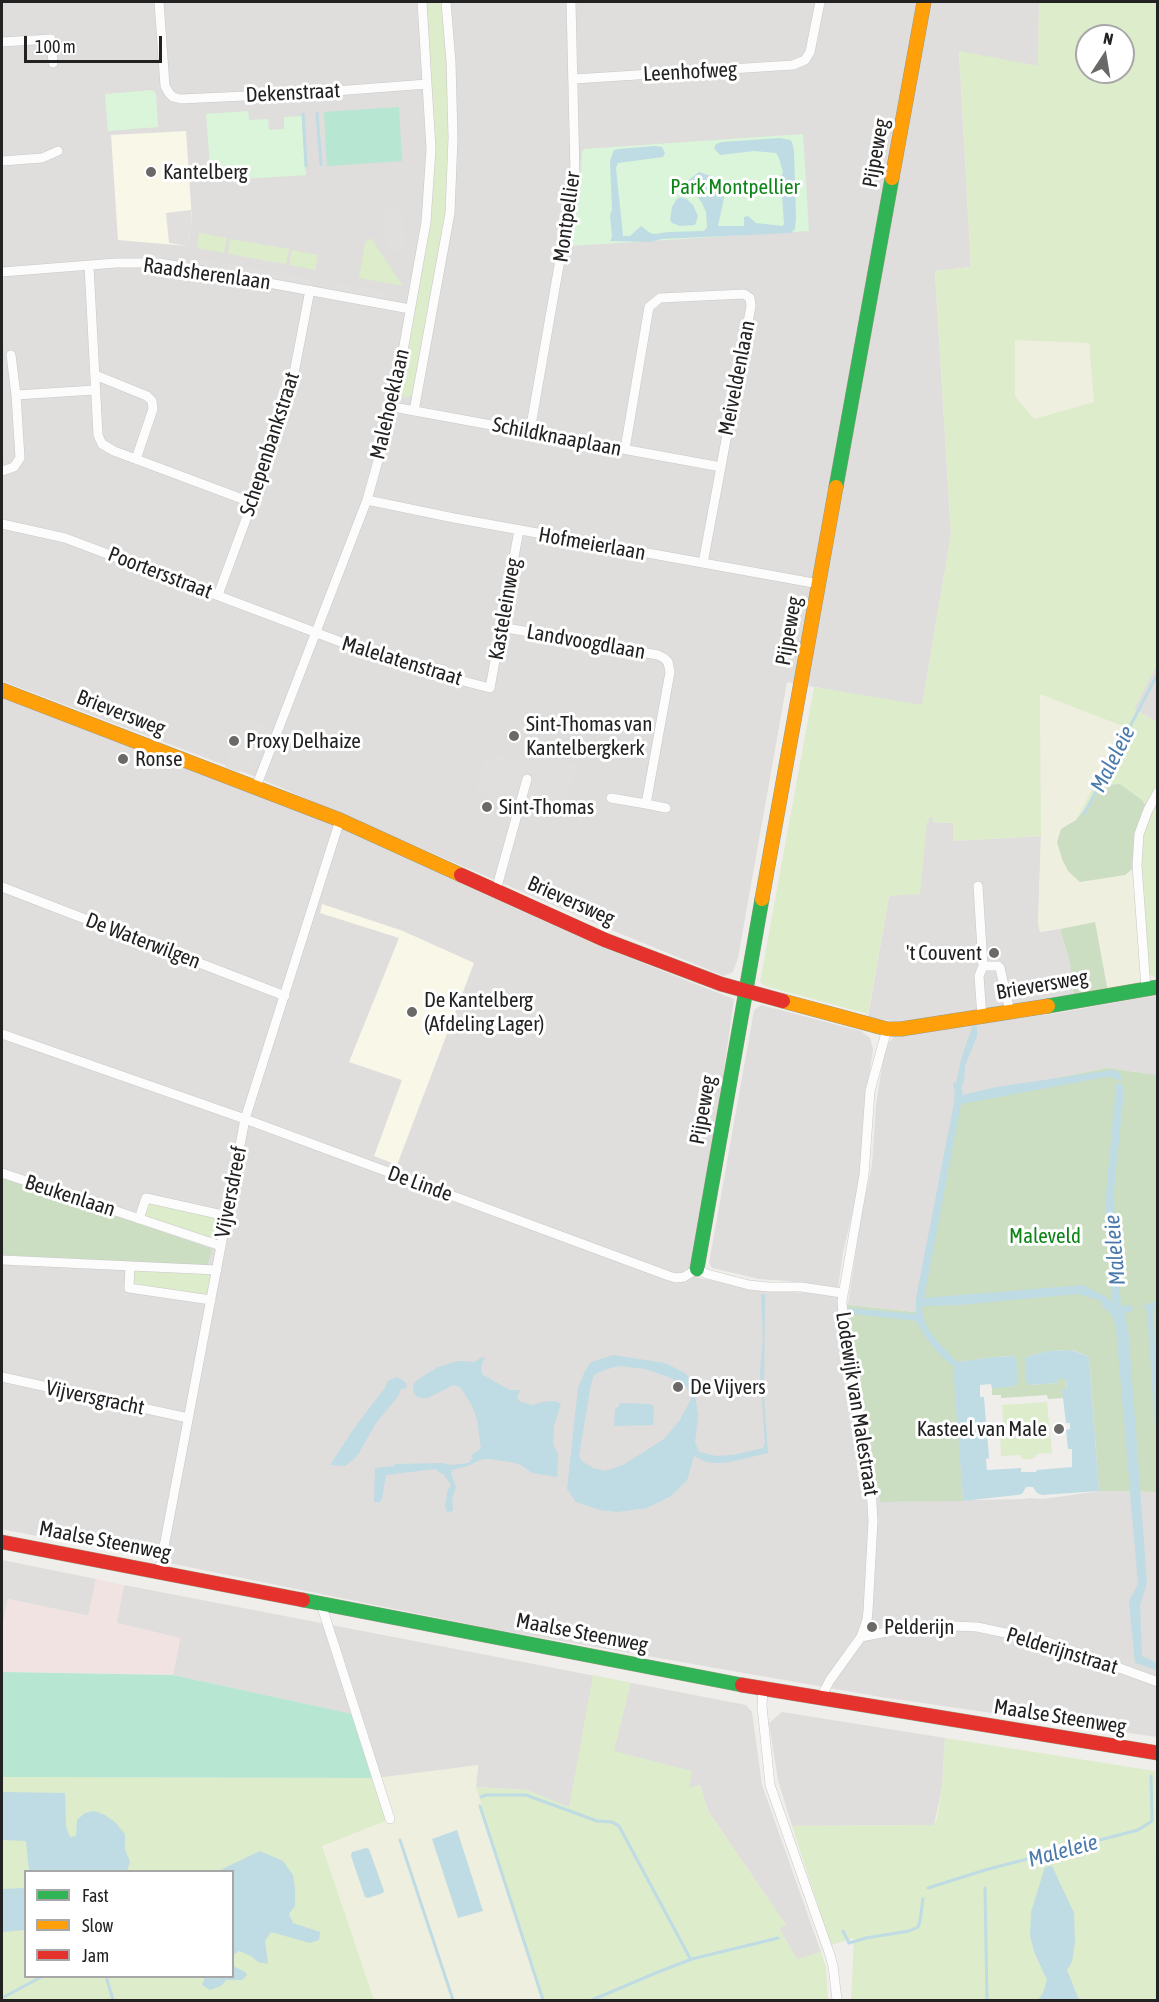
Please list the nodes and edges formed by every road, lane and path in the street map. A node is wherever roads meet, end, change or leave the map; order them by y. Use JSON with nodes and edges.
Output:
{"nodes":[{"id":1,"x":159,"y":2,"type":"edge"},
{"id":2,"x":422,"y":2,"type":"edge"},
{"id":3,"x":447,"y":2,"type":"edge"},
{"id":4,"x":571,"y":2,"type":"edge"},
{"id":5,"x":820,"y":2,"type":"edge"},
{"id":6,"x":924,"y":2,"type":"edge"},
{"id":7,"x":2,"y":42,"type":"edge"},
{"id":8,"x":53,"y":63,"type":"dead end"},
{"id":9,"x":574,"y":79,"type":"junction"},
{"id":10,"x":427,"y":84,"type":"junction"},
{"id":11,"x":58,"y":151,"type":"dead end"},
{"id":12,"x":2,"y":161,"type":"edge"},
{"id":13,"x":89,"y":266,"type":"junction"},
{"id":14,"x":2,"y":272,"type":"edge"},
{"id":15,"x":310,"y":290,"type":"junction"},
{"id":16,"x":410,"y":309,"type":"junction"},
{"id":17,"x":12,"y":355,"type":"dead end"},
{"id":18,"x":95,"y":375,"type":"junction"},
{"id":19,"x":95,"y":390,"type":"junction"},
{"id":20,"x":16,"y":395,"type":"junction"},
{"id":21,"x":393,"y":407,"type":"junction"},
{"id":22,"x":414,"y":411,"type":"junction"},
{"id":23,"x":530,"y":431,"type":"junction"},
{"id":24,"x":625,"y":449,"type":"junction"},
{"id":25,"x":136,"y":459,"type":"junction"},
{"id":26,"x":721,"y":467,"type":"junction"},
{"id":27,"x":2,"y":471,"type":"edge"},
{"id":28,"x":367,"y":500,"type":"junction"},
{"id":29,"x":253,"y":503,"type":"junction"},
{"id":30,"x":2,"y":524,"type":"edge"},
{"id":31,"x":519,"y":530,"type":"junction"},
{"id":32,"x":703,"y":563,"type":"junction"},
{"id":33,"x":819,"y":584,"type":"junction"},
{"id":34,"x":218,"y":595,"type":"junction"},
{"id":35,"x":501,"y":627,"type":"junction"},
{"id":36,"x":316,"y":633,"type":"junction"},
{"id":37,"x":490,"y":688,"type":"joint"},
{"id":38,"x":2,"y":690,"type":"edge"},
{"id":39,"x":527,"y":779,"type":"dead end"},
{"id":40,"x":256,"y":787,"type":"junction"},
{"id":41,"x":1158,"y":792,"type":"edge"},
{"id":42,"x":611,"y":798,"type":"dead end"},
{"id":43,"x":646,"y":804,"type":"junction"},
{"id":44,"x":666,"y":808,"type":"dead end"},
{"id":45,"x":340,"y":820,"type":"junction"},
{"id":46,"x":978,"y":886,"type":"dead end"},
{"id":47,"x":2,"y":887,"type":"edge"},
{"id":48,"x":496,"y":890,"type":"junction"},
{"id":49,"x":983,"y":966,"type":"junction"},
{"id":50,"x":1152,"y":988,"type":"edge"},
{"id":51,"x":745,"y":991,"type":"junction"},
{"id":52,"x":285,"y":996,"type":"junction"},
{"id":53,"x":1010,"y":1012,"type":"junction"},
{"id":54,"x":982,"y":1017,"type":"junction"},
{"id":55,"x":887,"y":1029,"type":"junction"},
{"id":56,"x":2,"y":1034,"type":"edge"},
{"id":57,"x":245,"y":1119,"type":"junction"},
{"id":58,"x":2,"y":1173,"type":"edge"},
{"id":59,"x":227,"y":1216,"type":"junction"},
{"id":60,"x":139,"y":1219,"type":"junction"},
{"id":61,"x":221,"y":1246,"type":"junction"},
{"id":62,"x":2,"y":1260,"type":"edge"},
{"id":63,"x":130,"y":1266,"type":"junction"},
{"id":64,"x":697,"y":1269,"type":"junction"},
{"id":65,"x":217,"y":1270,"type":"junction"},
{"id":66,"x":842,"y":1293,"type":"junction"},
{"id":67,"x":211,"y":1300,"type":"junction"},
{"id":68,"x":2,"y":1377,"type":"edge"},
{"id":69,"x":188,"y":1418,"type":"junction"},
{"id":70,"x":2,"y":1542,"type":"edge"},
{"id":71,"x":159,"y":1573,"type":"junction"},
{"id":72,"x":321,"y":1604,"type":"junction"},
{"id":73,"x":861,"y":1637,"type":"junction"},
{"id":74,"x":1158,"y":1682,"type":"edge"},
{"id":75,"x":763,"y":1689,"type":"junction"},
{"id":76,"x":820,"y":1699,"type":"junction"},
{"id":77,"x":1158,"y":1754,"type":"edge"},
{"id":78,"x":390,"y":1819,"type":"dead end"},
{"id":79,"x":837,"y":2001,"type":"edge"}],
"edges":[{"from":1,"to":10,"type":"street","name":"Dekenstraat"},
{"from":2,"to":10,"type":"street","name":"Malehoeklaan"},
{"from":3,"to":22,"type":"street","name":"Malehoeklaan"},
{"from":4,"to":9,"type":"street","name":"Montpellier"},
{"from":5,"to":9,"type":"street","name":"Leenhofweg"},
{"from":6,"to":33,"type":"street","name":"Pijpeweg"},
{"from":7,"to":8,"type":"street"},
{"from":9,"to":23,"type":"street","name":"Montpellier"},
{"from":10,"to":16,"type":"street","name":"Malehoeklaan"},
{"from":11,"to":12,"type":"street"},
{"from":13,"to":14,"type":"street","name":"Raadsherenlaan"},
{"from":13,"to":15,"type":"street","name":"Raadsherenlaan"},
{"from":13,"to":18,"type":"street"},
{"from":15,"to":16,"type":"street","name":"Raadsherenlaan"},
{"from":15,"to":29,"type":"street","name":"Schepenbankstraat"},
{"from":16,"to":21,"type":"street","name":"Malehoeklaan"},
{"from":17,"to":20,"type":"street"},
{"from":18,"to":19,"type":"street"},
{"from":18,"to":25,"type":"street"},
{"from":19,"to":20,"type":"street"},
{"from":19,"to":25,"type":"street"},
{"from":20,"to":27,"type":"street"},
{"from":21,"to":22,"type":"street","name":"Schildknaaplaan"},
{"from":21,"to":28,"type":"street","name":"Malehoeklaan"},
{"from":22,"to":23,"type":"street","name":"Schildknaaplaan"},
{"from":23,"to":24,"type":"street","name":"Schildknaaplaan"},
{"from":24,"to":26,"type":"street","name":"Schildknaaplaan"},
{"from":24,"to":26,"type":"street","name":"Meiveldenlaan"},
{"from":25,"to":29,"type":"street"},
{"from":26,"to":32,"type":"street","name":"Meiveldenlaan"},
{"from":28,"to":31,"type":"street","name":"Hofmeierlaan"},
{"from":28,"to":36,"type":"street","name":"Malehoeklaan"},
{"from":29,"to":34,"type":"street","name":"Schepenbankstraat"},
{"from":30,"to":34,"type":"street","name":"Poortersstraat"},
{"from":31,"to":32,"type":"street","name":"Hofmeierlaan"},
{"from":31,"to":35,"type":"street","name":"Kasteleinweg"},
{"from":32,"to":33,"type":"street","name":"Hofmeierlaan"},
{"from":33,"to":51,"type":"street","name":"Pijpeweg"},
{"from":34,"to":36,"type":"street","name":"Poortersstraat"},
{"from":35,"to":37,"type":"street","name":"Kasteleinweg"},
{"from":35,"to":43,"type":"street","name":"Landvoogdlaan"},
{"from":36,"to":37,"type":"street","name":"Malelatenstraat"},
{"from":36,"to":40,"type":"street","name":"Malehoeklaan"},
{"from":38,"to":40,"type":"street","name":"Brieversweg"},
{"from":39,"to":48,"type":"street"},
{"from":40,"to":45,"type":"street","name":"Brieversweg"},
{"from":41,"to":50,"type":"street"},
{"from":42,"to":43,"type":"street"},
{"from":43,"to":44,"type":"street"},
{"from":45,"to":48,"type":"street","name":"Brieversweg"},
{"from":45,"to":52,"type":"street","name":"Vijversdreef"},
{"from":46,"to":49,"type":"street"},
{"from":47,"to":52,"type":"street","name":"De Waterwilgen"},
{"from":48,"to":51,"type":"street","name":"Brieversweg"},
{"from":49,"to":53,"type":"street"},
{"from":49,"to":54,"type":"street"},
{"from":50,"to":53,"type":"street","name":"Brieversweg"},
{"from":51,"to":55,"type":"street","name":"Brieversweg"},
{"from":51,"to":64,"type":"street","name":"Pijpeweg"},
{"from":52,"to":57,"type":"street","name":"Vijversdreef"},
{"from":53,"to":54,"type":"street","name":"Brieversweg"},
{"from":54,"to":55,"type":"street","name":"Brieversweg"},
{"from":55,"to":66,"type":"street","name":"Lodewijk van Malestraat"},
{"from":56,"to":57,"type":"street","name":"De Linde"},
{"from":57,"to":59,"type":"street","name":"Vijversdreef"},
{"from":57,"to":64,"type":"street","name":"De Linde"},
{"from":58,"to":60,"type":"street","name":"Beukenlaan"},
{"from":59,"to":60,"type":"street","name":"Beukenlaan"},
{"from":59,"to":61,"type":"street","name":"Vijversdreef"},
{"from":60,"to":61,"type":"street","name":"Beukenlaan"},
{"from":61,"to":65,"type":"street","name":"Vijversdreef"},
{"from":62,"to":63,"type":"street"},
{"from":63,"to":65,"type":"street"},
{"from":63,"to":67,"type":"street"},
{"from":64,"to":66,"type":"street"},
{"from":65,"to":67,"type":"street","name":"Vijversdreef"},
{"from":66,"to":73,"type":"street","name":"Lodewijk van Malestraat"},
{"from":67,"to":69,"type":"street","name":"Vijversdreef"},
{"from":68,"to":69,"type":"street","name":"Vijversgracht"},
{"from":69,"to":71,"type":"street","name":"Vijversdreef"},
{"from":70,"to":71,"type":"street","name":"Maalse Steenweg"},
{"from":71,"to":72,"type":"street","name":"Maalse Steenweg"},
{"from":72,"to":75,"type":"street","name":"Maalse Steenweg"},
{"from":72,"to":78,"type":"street"},
{"from":73,"to":74,"type":"street","name":"Pelderijnstraat"},
{"from":73,"to":76,"type":"street"},
{"from":75,"to":76,"type":"street","name":"Maalse Steenweg"},
{"from":75,"to":79,"type":"street"},
{"from":76,"to":77,"type":"street","name":"Maalse Steenweg"}]}
